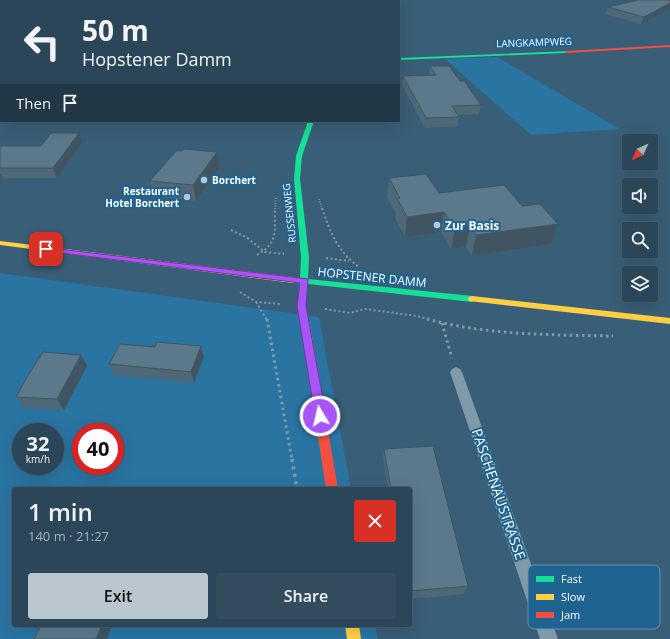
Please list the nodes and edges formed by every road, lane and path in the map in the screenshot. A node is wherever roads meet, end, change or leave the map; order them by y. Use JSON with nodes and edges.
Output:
{"nodes":[{"id":1,"x":670,"y":46,"type":"edge"},
{"id":2,"x":400,"y":59,"type":"edge"},
{"id":3,"x":311,"y":122,"type":"edge"},
{"id":4,"x":276,"y":194,"type":"dead end"},
{"id":5,"x":318,"y":195,"type":"dead end"},
{"id":6,"x":0,"y":243,"type":"edge"},
{"id":7,"x":245,"y":274,"type":"junction"},
{"id":8,"x":305,"y":281,"type":"junction"},
{"id":9,"x":367,"y":288,"type":"junction"},
{"id":10,"x":238,"y":291,"type":"dead end"},
{"id":11,"x":256,"y":302,"type":"dead end"},
{"id":12,"x":302,"y":306,"type":"junction"},
{"id":13,"x":365,"y":308,"type":"junction"},
{"id":14,"x":670,"y":321,"type":"edge"},
{"id":15,"x":442,"y":324,"type":"junction"},
{"id":16,"x":619,"y":336,"type":"dead end"},
{"id":17,"x":456,"y":372,"type":"joint"},
{"id":18,"x":297,"y":487,"type":"edge"},
{"id":19,"x":332,"y":487,"type":"edge"},
{"id":20,"x":528,"y":579,"type":"edge"},
{"id":21,"x":352,"y":627,"type":"edge"},
{"id":22,"x":546,"y":629,"type":"edge"},
{"id":23,"x":354,"y":639,"type":"edge"},
{"id":24,"x":549,"y":639,"type":"edge"}],
"edges":[{"from":1,"to":2,"type":"street","name":"LANGKAMPWEG"},
{"from":3,"to":8,"type":"street","name":"RUSSENWEG"},
{"from":4,"to":7,"type":"path"},
{"from":5,"to":9,"type":"path"},
{"from":6,"to":7,"type":"street","name":"HOPSTENER DAMM"},
{"from":7,"to":8,"type":"street","name":"HOPSTENER DAMM"},
{"from":7,"to":10,"type":"path"},
{"from":8,"to":9,"type":"street","name":"HOPSTENER DAMM"},
{"from":8,"to":12,"type":"street"},
{"from":9,"to":13,"type":"path"},
{"from":9,"to":14,"type":"street","name":"HOPSTENER DAMM"},
{"from":11,"to":18,"type":"path"},
{"from":12,"to":13,"type":"path"},
{"from":12,"to":19,"type":"street"},
{"from":13,"to":15,"type":"path"},
{"from":15,"to":16,"type":"path"},
{"from":15,"to":17,"type":"path"},
{"from":17,"to":20,"type":"lane","name":"PASCHENAUSTRASSE"},
{"from":21,"to":23,"type":"street"},
{"from":22,"to":24,"type":"lane","name":"PASCHENAUSTRASSE"}]}
